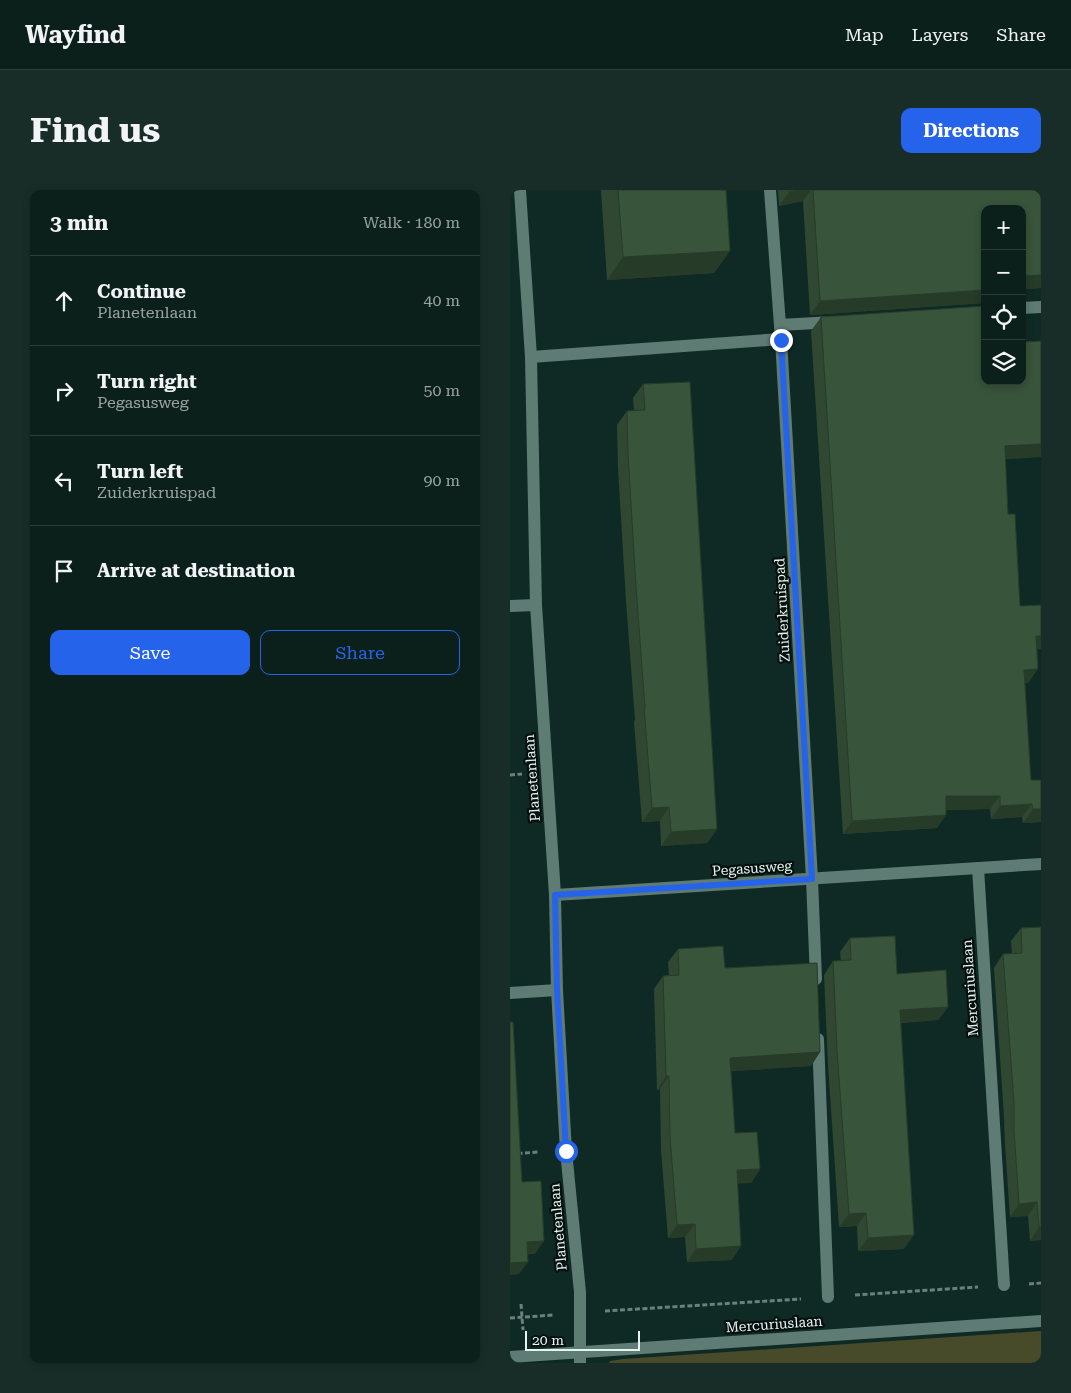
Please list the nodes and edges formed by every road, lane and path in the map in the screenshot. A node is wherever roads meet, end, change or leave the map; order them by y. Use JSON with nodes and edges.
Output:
{"nodes":[{"id":1,"x":520,"y":190,"type":"edge"},
{"id":2,"x":770,"y":190,"type":"edge"},
{"id":3,"x":1041,"y":307,"type":"edge"},
{"id":4,"x":1026,"y":308,"type":"edge"},
{"id":5,"x":848,"y":320,"type":"edge"},
{"id":6,"x":780,"y":325,"type":"junction"},
{"id":7,"x":781,"y":340,"type":"junction"},
{"id":8,"x":531,"y":356,"type":"junction"},
{"id":9,"x":536,"y":605,"type":"junction"},
{"id":10,"x":510,"y":606,"type":"edge"},
{"id":11,"x":1041,"y":864,"type":"edge"},
{"id":12,"x":978,"y":868,"type":"junction"},
{"id":13,"x":812,"y":879,"type":"junction"},
{"id":14,"x":555,"y":895,"type":"junction"},
{"id":15,"x":816,"y":987,"type":"edge"},
{"id":16,"x":557,"y":990,"type":"junction"},
{"id":17,"x":510,"y":993,"type":"edge"},
{"id":18,"x":818,"y":1027,"type":"edge"},
{"id":19,"x":1004,"y":1285,"type":"dead end"},
{"id":20,"x":828,"y":1297,"type":"dead end"},
{"id":21,"x":580,"y":1313,"type":"junction"},
{"id":22,"x":510,"y":1318,"type":"edge"},
{"id":23,"x":1041,"y":1321,"type":"edge"},
{"id":24,"x":510,"y":1357,"type":"edge"},
{"id":25,"x":580,"y":1358,"type":"edge"}],
"edges":[{"from":1,"to":8,"type":"street","name":"Planetenlaan"},
{"from":2,"to":6,"type":"street","name":"Zuiderkruispad"},
{"from":3,"to":4,"type":"street"},
{"from":5,"to":6,"type":"street"},
{"from":6,"to":7,"type":"street","name":"Zuiderkruispad"},
{"from":7,"to":8,"type":"street"},
{"from":7,"to":13,"type":"street","name":"Zuiderkruispad"},
{"from":8,"to":9,"type":"street","name":"Planetenlaan"},
{"from":9,"to":10,"type":"street"},
{"from":9,"to":14,"type":"street","name":"Planetenlaan"},
{"from":11,"to":12,"type":"street","name":"Pegasusweg"},
{"from":12,"to":13,"type":"street","name":"Pegasusweg"},
{"from":12,"to":19,"type":"street","name":"Mercuriuslaan"},
{"from":13,"to":14,"type":"street","name":"Pegasusweg"},
{"from":13,"to":15,"type":"street"},
{"from":14,"to":16,"type":"street","name":"Planetenlaan"},
{"from":16,"to":17,"type":"street"},
{"from":16,"to":21,"type":"street","name":"Planetenlaan"},
{"from":18,"to":20,"type":"street","name":"Mercuriuslaan"},
{"from":21,"to":22,"type":"path"},
{"from":21,"to":25,"type":"street","name":"Planetenlaan"},
{"from":23,"to":25,"type":"street","name":"Mercuriuslaan"},
{"from":24,"to":25,"type":"street","name":"Mercuriuslaan"}]}
